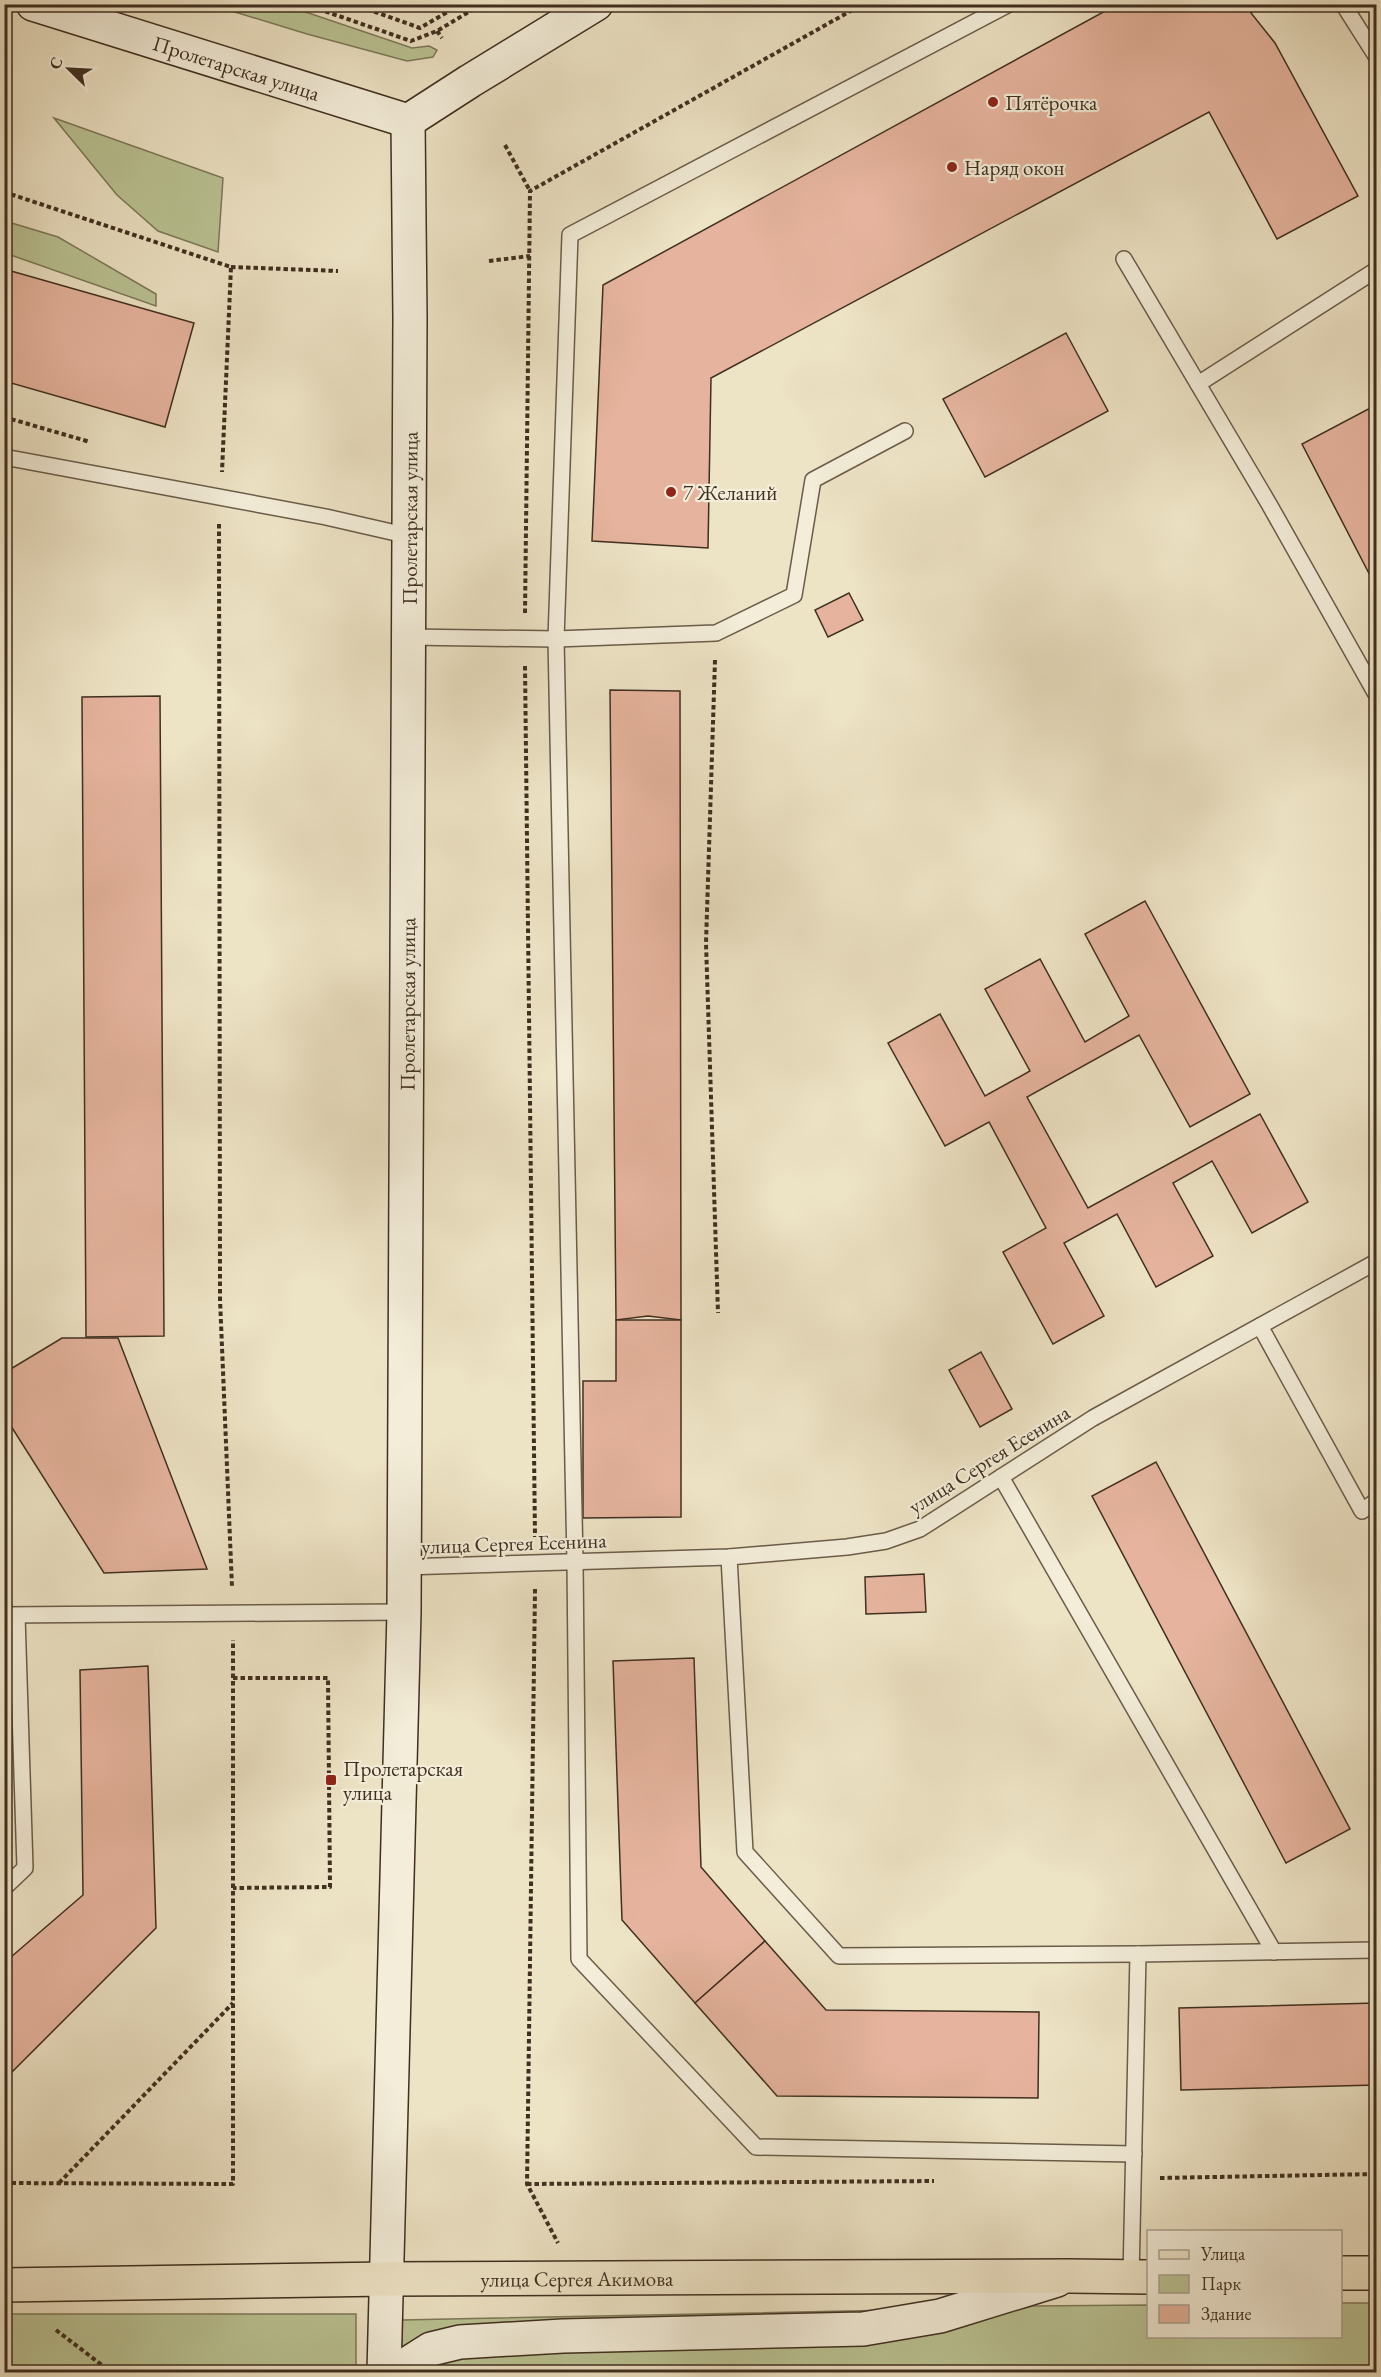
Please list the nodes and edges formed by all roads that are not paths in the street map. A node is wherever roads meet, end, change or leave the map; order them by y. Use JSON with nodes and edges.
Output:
{"nodes":[{"id":1,"x":33,"y":4,"type":"edge"},
{"id":2,"x":596,"y":4,"type":"edge"},
{"id":3,"x":1009,"y":4,"type":"edge"},
{"id":4,"x":1343,"y":4,"type":"edge"},
{"id":5,"x":1377,"y":56,"type":"edge"},
{"id":6,"x":408,"y":121,"type":"junction"},
{"id":7,"x":1124,"y":259,"type":"dead end"},
{"id":8,"x":1377,"y":270,"type":"edge"},
{"id":9,"x":1198,"y":384,"type":"junction"},
{"id":10,"x":905,"y":431,"type":"dead end"},
{"id":11,"x":4,"y":457,"type":"edge"},
{"id":12,"x":409,"y":536,"type":"junction"},
{"id":13,"x":408,"y":637,"type":"junction"},
{"id":14,"x":556,"y":639,"type":"junction"},
{"id":15,"x":1377,"y":694,"type":"edge"},
{"id":16,"x":1377,"y":1262,"type":"edge"},
{"id":17,"x":1260,"y":1326,"type":"junction"},
{"id":18,"x":1001,"y":1477,"type":"junction"},
{"id":19,"x":1377,"y":1501,"type":"edge"},
{"id":20,"x":729,"y":1557,"type":"junction"},
{"id":21,"x":576,"y":1562,"type":"junction"},
{"id":22,"x":404,"y":1567,"type":"junction"},
{"id":23,"x":404,"y":1612,"type":"junction"},
{"id":24,"x":11,"y":1616,"type":"edge"},
{"id":25,"x":4,"y":1888,"type":"edge"},
{"id":26,"x":1377,"y":1950,"type":"edge"},
{"id":27,"x":1274,"y":1952,"type":"junction"},
{"id":28,"x":1138,"y":1954,"type":"junction"},
{"id":29,"x":1134,"y":2154,"type":"junction"},
{"id":30,"x":1342,"y":2273,"type":"edge"},
{"id":31,"x":1377,"y":2273,"type":"edge"},
{"id":32,"x":1070,"y":2276,"type":"junction"},
{"id":33,"x":1140,"y":2277,"type":"edge"},
{"id":34,"x":387,"y":2279,"type":"junction"},
{"id":35,"x":4,"y":2285,"type":"edge"},
{"id":36,"x":384,"y":2373,"type":"edge"},
{"id":37,"x":402,"y":2373,"type":"edge"}],
"edges":[{"from":1,"to":6,"type":"main road","name":"Пролетарская улица"},
{"from":2,"to":6,"type":"main road"},
{"from":3,"to":14,"type":"lane"},
{"from":4,"to":5,"type":"lane"},
{"from":6,"to":12,"type":"main road","name":"Пролетарская улица"},
{"from":7,"to":9,"type":"lane"},
{"from":8,"to":9,"type":"lane"},
{"from":9,"to":15,"type":"lane"},
{"from":10,"to":14,"type":"lane"},
{"from":11,"to":12,"type":"lane"},
{"from":12,"to":13,"type":"main road","name":"Пролетарская улица"},
{"from":13,"to":14,"type":"lane"},
{"from":13,"to":22,"type":"main road","name":"Пролетарская улица"},
{"from":14,"to":21,"type":"lane"},
{"from":16,"to":17,"type":"lane","name":"улица Сергея Есенина"},
{"from":17,"to":18,"type":"lane","name":"улица Сергея Есенина"},
{"from":17,"to":19,"type":"lane"},
{"from":18,"to":20,"type":"lane","name":"улица Сергея Есенина"},
{"from":18,"to":27,"type":"lane"},
{"from":20,"to":21,"type":"lane","name":"улица Сергея Есенина"},
{"from":20,"to":28,"type":"lane"},
{"from":21,"to":22,"type":"lane","name":"улица Сергея Есенина"},
{"from":21,"to":29,"type":"lane"},
{"from":22,"to":23,"type":"main road","name":"Пролетарская улица"},
{"from":23,"to":24,"type":"lane"},
{"from":23,"to":34,"type":"main road","name":"Пролетарская улица"},
{"from":24,"to":25,"type":"lane"},
{"from":26,"to":27,"type":"lane"},
{"from":27,"to":28,"type":"lane"},
{"from":28,"to":29,"type":"lane"},
{"from":29,"to":33,"type":"lane"},
{"from":30,"to":31,"type":"main road"},
{"from":32,"to":33,"type":"main road","name":"улица Сергея Акимова"},
{"from":32,"to":34,"type":"main road","name":"улица Сергея Акимова"},
{"from":32,"to":37,"type":"main road"},
{"from":34,"to":35,"type":"main road","name":"улица Сергея Акимова"},
{"from":34,"to":36,"type":"main road","name":"Пролетарская улица"}]}
